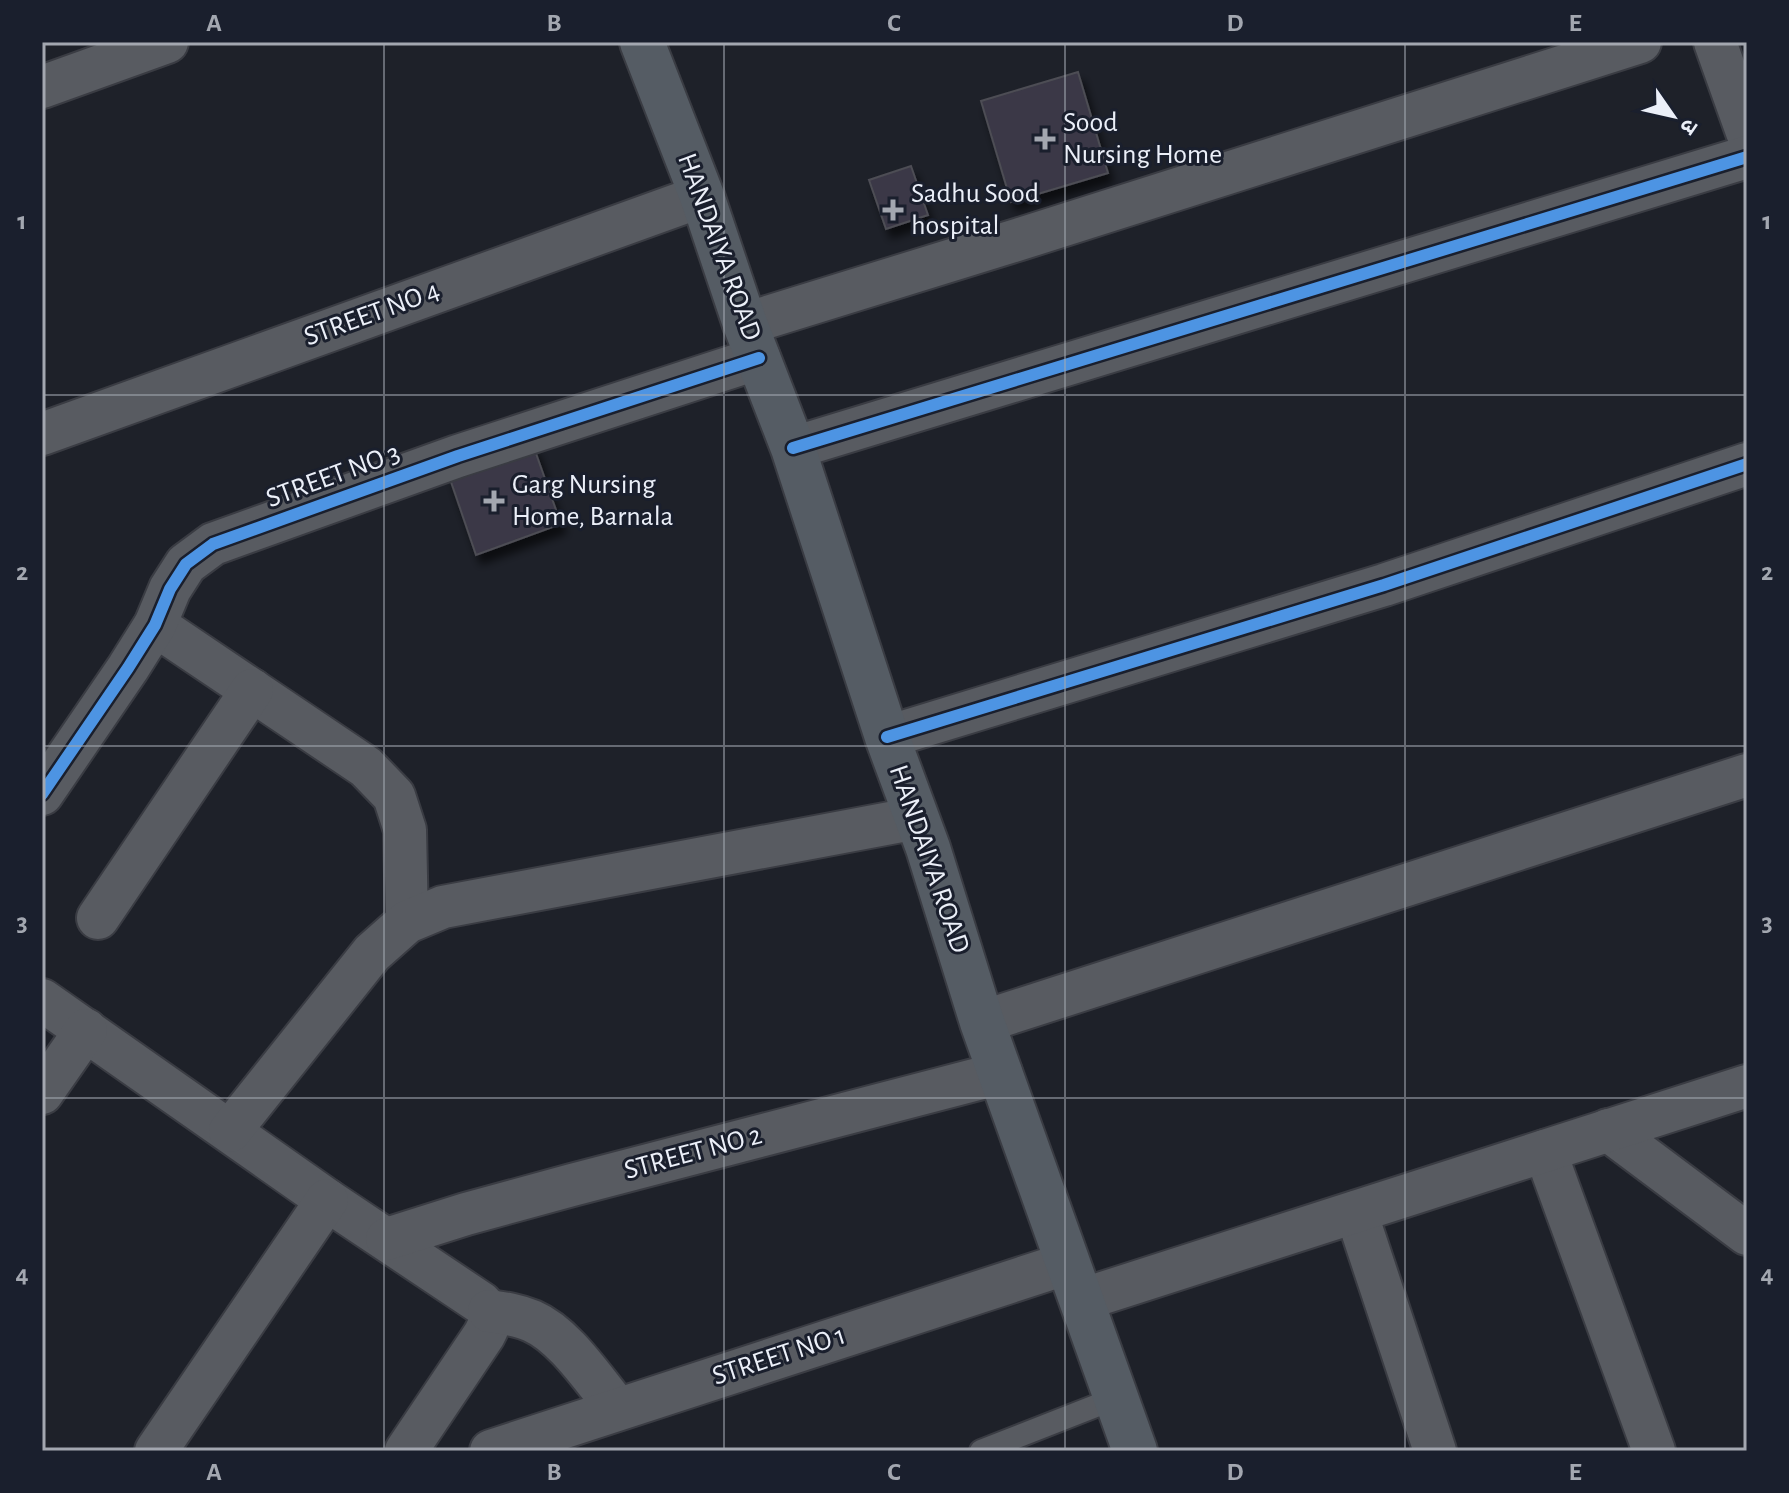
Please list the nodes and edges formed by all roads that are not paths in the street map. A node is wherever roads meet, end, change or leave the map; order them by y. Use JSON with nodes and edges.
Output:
{"nodes":[{"id":1,"x":167,"y":42,"type":"edge"},
{"id":2,"x":642,"y":42,"type":"edge"},
{"id":3,"x":1640,"y":42,"type":"edge"},
{"id":4,"x":1715,"y":42,"type":"edge"},
{"id":5,"x":1738,"y":74,"type":"edge"},
{"id":6,"x":42,"y":87,"type":"edge"},
{"id":7,"x":1747,"y":132,"type":"edge"},
{"id":8,"x":1747,"y":157,"type":"edge"},
{"id":9,"x":702,"y":196,"type":"junction"},
{"id":10,"x":752,"y":341,"type":"junction"},
{"id":11,"x":42,"y":434,"type":"edge"},
{"id":12,"x":793,"y":448,"type":"junction"},
{"id":13,"x":1747,"y":464,"type":"edge"},
{"id":14,"x":155,"y":625,"type":"junction"},
{"id":15,"x":252,"y":690,"type":"junction"},
{"id":16,"x":887,"y":737,"type":"junction"},
{"id":17,"x":1747,"y":775,"type":"edge"},
{"id":18,"x":42,"y":794,"type":"edge"},
{"id":19,"x":917,"y":818,"type":"junction"},
{"id":20,"x":98,"y":918,"type":"dead end"},
{"id":21,"x":407,"y":922,"type":"junction"},
{"id":22,"x":42,"y":1000,"type":"edge"},
{"id":23,"x":982,"y":1022,"type":"junction"},
{"id":24,"x":86,"y":1030,"type":"junction"},
{"id":25,"x":1001,"y":1073,"type":"junction"},
{"id":26,"x":1747,"y":1086,"type":"edge"},
{"id":27,"x":42,"y":1093,"type":"edge"},
{"id":28,"x":1608,"y":1130,"type":"junction"},
{"id":29,"x":230,"y":1131,"type":"junction"},
{"id":30,"x":1545,"y":1151,"type":"junction"},
{"id":31,"x":327,"y":1200,"type":"junction"},
{"id":32,"x":1356,"y":1212,"type":"junction"},
{"id":33,"x":1747,"y":1234,"type":"edge"},
{"id":34,"x":387,"y":1239,"type":"junction"},
{"id":35,"x":1074,"y":1281,"type":"junction"},
{"id":36,"x":489,"y":1311,"type":"junction"},
{"id":37,"x":1116,"y":1398,"type":"junction"},
{"id":38,"x":618,"y":1409,"type":"junction"},
{"id":39,"x":156,"y":1451,"type":"edge"},
{"id":40,"x":406,"y":1451,"type":"edge"},
{"id":41,"x":491,"y":1451,"type":"edge"},
{"id":42,"x":981,"y":1451,"type":"edge"},
{"id":43,"x":1135,"y":1451,"type":"edge"},
{"id":44,"x":1435,"y":1451,"type":"edge"},
{"id":45,"x":1654,"y":1451,"type":"edge"}],
"edges":[{"from":1,"to":6,"type":"street"},
{"from":2,"to":9,"type":"main road","name":"HANDAIYA ROAD"},
{"from":3,"to":10,"type":"street","name":"STREET NO 3"},
{"from":4,"to":5,"type":"street"},
{"from":5,"to":7,"type":"street"},
{"from":8,"to":12,"type":"street"},
{"from":9,"to":10,"type":"main road","name":"HANDAIYA ROAD"},
{"from":9,"to":11,"type":"street","name":"STREET NO 4"},
{"from":10,"to":12,"type":"main road","name":"HANDAIYA ROAD"},
{"from":10,"to":14,"type":"street","name":"STREET NO 3"},
{"from":12,"to":16,"type":"main road","name":"HANDAIYA ROAD"},
{"from":13,"to":16,"type":"street"},
{"from":14,"to":15,"type":"street"},
{"from":14,"to":18,"type":"street","name":"STREET NO 3"},
{"from":15,"to":20,"type":"street"},
{"from":15,"to":21,"type":"street"},
{"from":16,"to":19,"type":"main road","name":"HANDAIYA ROAD"},
{"from":17,"to":23,"type":"street"},
{"from":19,"to":21,"type":"street"},
{"from":19,"to":23,"type":"main road","name":"HANDAIYA ROAD"},
{"from":21,"to":29,"type":"street"},
{"from":22,"to":24,"type":"street"},
{"from":23,"to":25,"type":"main road","name":"HANDAIYA ROAD"},
{"from":24,"to":27,"type":"street"},
{"from":24,"to":29,"type":"street"},
{"from":25,"to":34,"type":"street","name":"STREET NO 2"},
{"from":25,"to":35,"type":"main road","name":"HANDAIYA ROAD"},
{"from":26,"to":28,"type":"street","name":"STREET NO 1"},
{"from":28,"to":30,"type":"street","name":"STREET NO 1"},
{"from":28,"to":33,"type":"street"},
{"from":29,"to":31,"type":"street"},
{"from":30,"to":32,"type":"street","name":"STREET NO 1"},
{"from":30,"to":45,"type":"street"},
{"from":31,"to":34,"type":"street"},
{"from":31,"to":39,"type":"street"},
{"from":32,"to":35,"type":"street","name":"STREET NO 1"},
{"from":32,"to":44,"type":"street"},
{"from":34,"to":36,"type":"street"},
{"from":35,"to":37,"type":"main road","name":"HANDAIYA ROAD"},
{"from":35,"to":38,"type":"street","name":"STREET NO 1"},
{"from":36,"to":38,"type":"street"},
{"from":36,"to":40,"type":"street"},
{"from":37,"to":42,"type":"lane"},
{"from":37,"to":43,"type":"main road","name":"HANDAIYA ROAD"},
{"from":38,"to":41,"type":"street","name":"STREET NO 1"}]}
